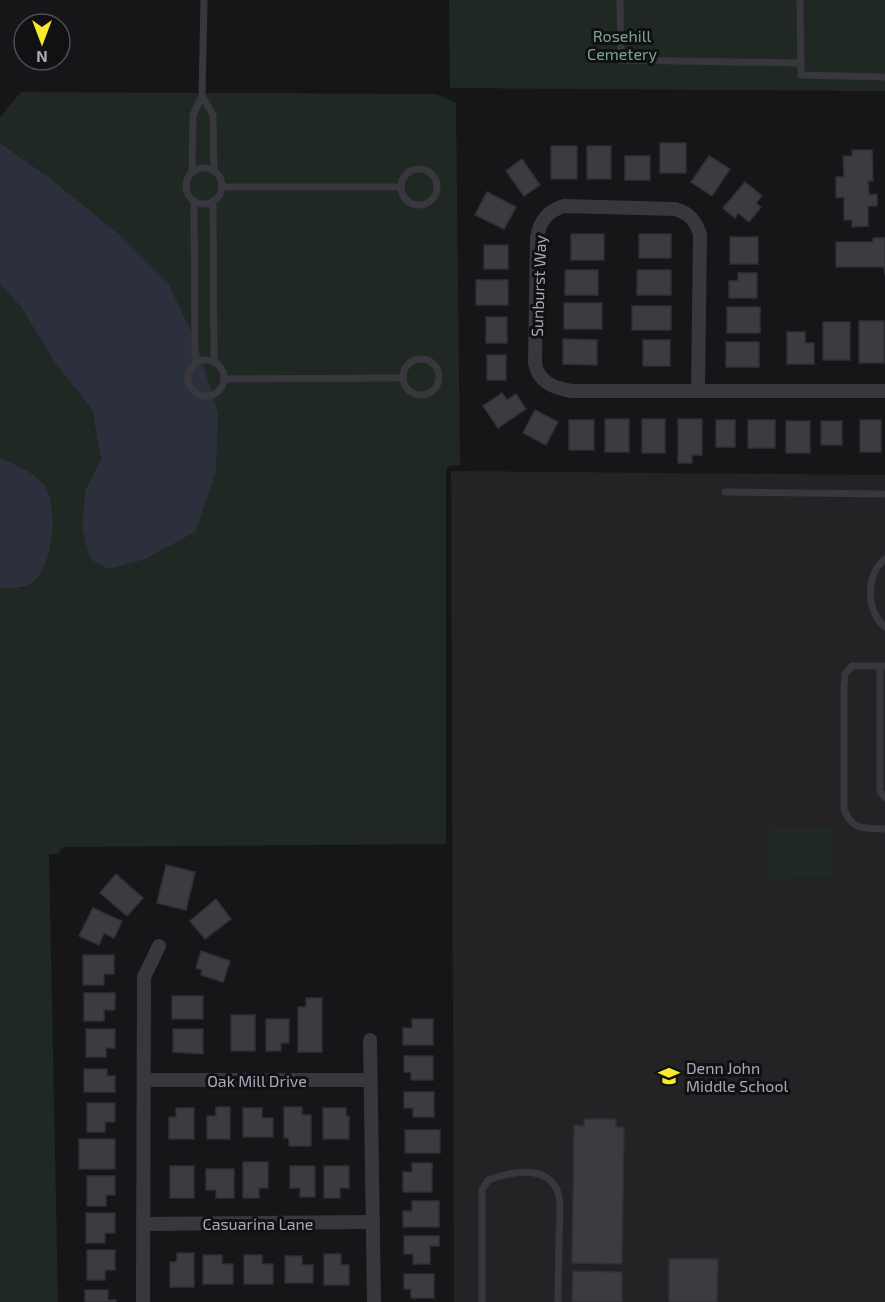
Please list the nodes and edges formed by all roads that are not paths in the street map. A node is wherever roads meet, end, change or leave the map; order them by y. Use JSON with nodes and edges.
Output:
{"nodes":[{"id":1,"x":204,"y":0,"type":"edge"},
{"id":2,"x":620,"y":0,"type":"edge"},
{"id":3,"x":800,"y":0,"type":"edge"},
{"id":4,"x":801,"y":63,"type":"junction"},
{"id":5,"x":885,"y":77,"type":"edge"},
{"id":6,"x":202,"y":96,"type":"junction"},
{"id":7,"x":214,"y":172,"type":"junction"},
{"id":8,"x":192,"y":173,"type":"junction"},
{"id":9,"x":222,"y":187,"type":"junction"},
{"id":10,"x":401,"y":187,"type":"junction"},
{"id":11,"x":194,"y":201,"type":"junction"},
{"id":12,"x":213,"y":201,"type":"junction"},
{"id":13,"x":214,"y":362,"type":"junction"},
{"id":14,"x":195,"y":363,"type":"junction"},
{"id":15,"x":403,"y":378,"type":"junction"},
{"id":16,"x":224,"y":379,"type":"junction"},
{"id":17,"x":698,"y":390,"type":"junction"},
{"id":18,"x":885,"y":391,"type":"edge"},
{"id":19,"x":725,"y":492,"type":"dead end"},
{"id":20,"x":885,"y":494,"type":"edge"},
{"id":21,"x":885,"y":559,"type":"edge"},
{"id":22,"x":885,"y":627,"type":"edge"},
{"id":23,"x":882,"y":666,"type":"edge"},
{"id":24,"x":885,"y":798,"type":"edge"},
{"id":25,"x":885,"y":829,"type":"edge"},
{"id":26,"x":159,"y":946,"type":"dead end"},
{"id":27,"x":370,"y":1040,"type":"dead end"},
{"id":28,"x":144,"y":1080,"type":"junction"},
{"id":29,"x":370,"y":1080,"type":"junction"},
{"id":30,"x":373,"y":1222,"type":"junction"},
{"id":31,"x":143,"y":1224,"type":"junction"},
{"id":32,"x":142,"y":1302,"type":"edge"},
{"id":33,"x":374,"y":1302,"type":"edge"},
{"id":34,"x":482,"y":1302,"type":"edge"},
{"id":35,"x":558,"y":1302,"type":"edge"}],
"edges":[{"from":1,"to":6,"type":"lane"},
{"from":2,"to":4,"type":"lane"},
{"from":3,"to":4,"type":"lane"},
{"from":4,"to":5,"type":"lane"},
{"from":6,"to":7,"type":"lane"},
{"from":6,"to":8,"type":"lane"},
{"from":7,"to":8,"type":"lane"},
{"from":7,"to":9,"type":"lane"},
{"from":8,"to":11,"type":"lane"},
{"from":9,"to":10,"type":"lane"},
{"from":9,"to":12,"type":"lane"},
{"from":10,"to":10,"type":"lane"},
{"from":11,"to":12,"type":"lane"},
{"from":11,"to":14,"type":"lane"},
{"from":12,"to":13,"type":"lane"},
{"from":13,"to":14,"type":"lane"},
{"from":13,"to":16,"type":"lane"},
{"from":14,"to":16,"type":"lane"},
{"from":15,"to":15,"type":"lane"},
{"from":15,"to":16,"type":"lane"},
{"from":17,"to":17,"type":"street","name":"Sunburst Way"},
{"from":17,"to":18,"type":"street","name":"Sunburst Way"},
{"from":19,"to":20,"type":"lane"},
{"from":21,"to":22,"type":"lane"},
{"from":23,"to":24,"type":"lane"},
{"from":23,"to":25,"type":"lane"},
{"from":26,"to":28,"type":"street"},
{"from":27,"to":29,"type":"street"},
{"from":28,"to":29,"type":"street","name":"Oak Mill Drive"},
{"from":28,"to":31,"type":"street"},
{"from":29,"to":30,"type":"street"},
{"from":30,"to":31,"type":"street","name":"Casuarina Lane"},
{"from":30,"to":33,"type":"street"},
{"from":31,"to":32,"type":"street"},
{"from":34,"to":35,"type":"lane"}]}
